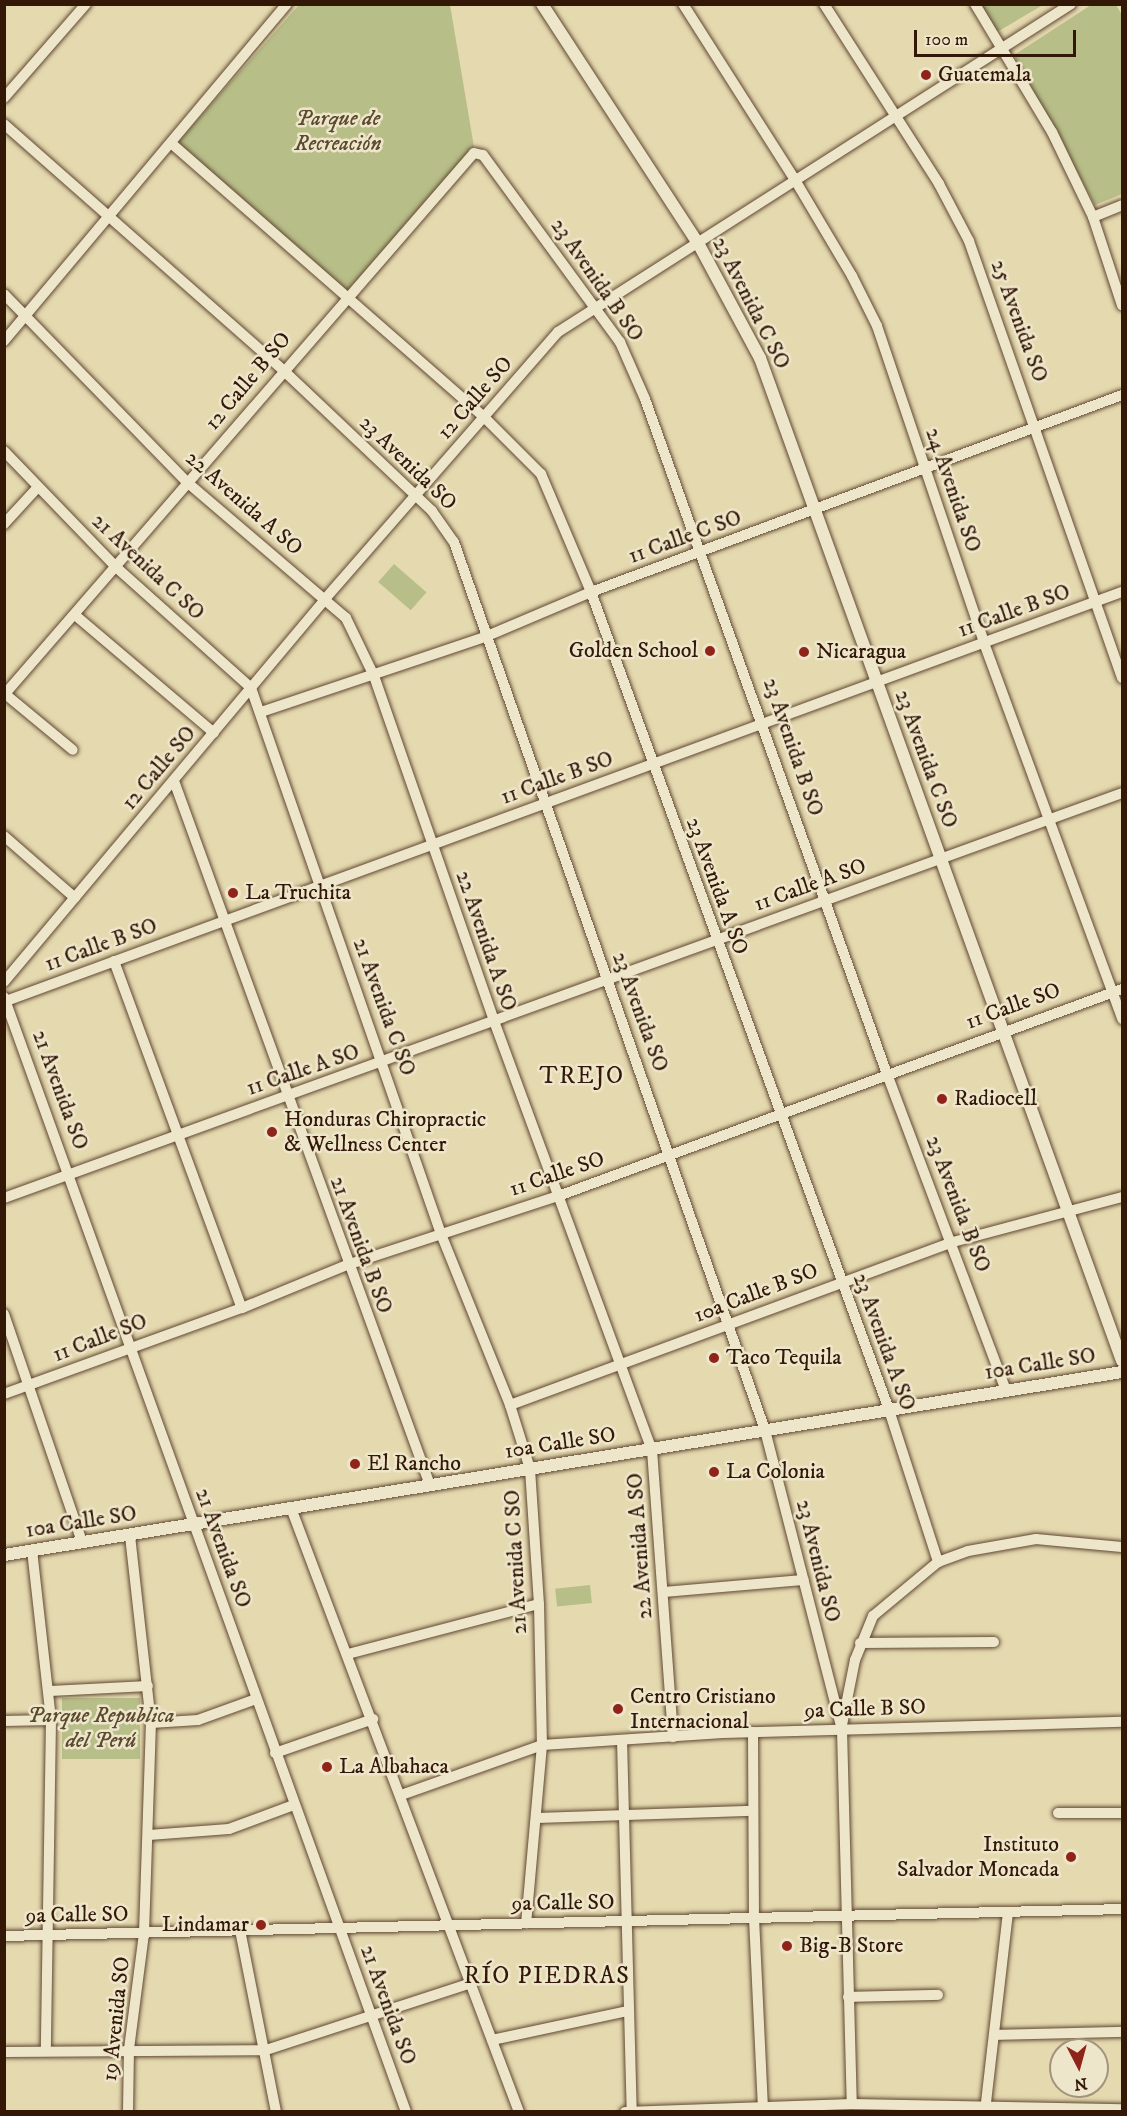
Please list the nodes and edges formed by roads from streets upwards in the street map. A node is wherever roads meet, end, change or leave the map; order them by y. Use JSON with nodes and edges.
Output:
{"nodes":[{"id":1,"x":86,"y":4,"type":"edge"},
{"id":2,"x":287,"y":4,"type":"edge"},
{"id":3,"x":542,"y":4,"type":"edge"},
{"id":4,"x":683,"y":4,"type":"edge"},
{"id":5,"x":824,"y":4,"type":"edge"},
{"id":6,"x":975,"y":4,"type":"edge"},
{"id":7,"x":1071,"y":4,"type":"edge"},
{"id":8,"x":1004,"y":47,"type":"junction"},
{"id":9,"x":4,"y":98,"type":"edge"},
{"id":10,"x":896,"y":117,"type":"junction"},
{"id":11,"x":4,"y":124,"type":"edge"},
{"id":12,"x":171,"y":143,"type":"junction"},
{"id":13,"x":479,"y":152,"type":"joint"},
{"id":14,"x":795,"y":180,"type":"junction"},
{"id":15,"x":1122,"y":206,"type":"edge"},
{"id":16,"x":110,"y":215,"type":"junction"},
{"id":17,"x":1093,"y":217,"type":"junction"},
{"id":18,"x":698,"y":243,"type":"junction"},
{"id":19,"x":4,"y":294,"type":"edge"},
{"id":20,"x":346,"y":298,"type":"junction"},
{"id":21,"x":1122,"y":305,"type":"edge"},
{"id":22,"x":596,"y":308,"type":"junction"},
{"id":23,"x":25,"y":316,"type":"junction"},
{"id":24,"x":4,"y":341,"type":"edge"},
{"id":25,"x":283,"y":370,"type":"junction"},
{"id":26,"x":1122,"y":395,"type":"edge"},
{"id":27,"x":484,"y":417,"type":"junction"},
{"id":28,"x":1037,"y":426,"type":"junction"},
{"id":29,"x":4,"y":452,"type":"edge"},
{"id":30,"x":925,"y":468,"type":"junction"},
{"id":31,"x":188,"y":483,"type":"junction"},
{"id":32,"x":38,"y":487,"type":"junction"},
{"id":33,"x":416,"y":497,"type":"junction"},
{"id":34,"x":815,"y":509,"type":"junction"},
{"id":35,"x":4,"y":524,"type":"edge"},
{"id":36,"x":702,"y":552,"type":"junction"},
{"id":37,"x":117,"y":568,"type":"junction"},
{"id":38,"x":591,"y":592,"type":"junction"},
{"id":39,"x":1122,"y":592,"type":"edge"},
{"id":40,"x":325,"y":599,"type":"junction"},
{"id":41,"x":1097,"y":601,"type":"junction"},
{"id":42,"x":75,"y":615,"type":"junction"},
{"id":43,"x":485,"y":637,"type":"junction"},
{"id":44,"x":984,"y":643,"type":"junction"},
{"id":45,"x":374,"y":676,"type":"junction"},
{"id":46,"x":1122,"y":678,"type":"edge"},
{"id":47,"x":875,"y":681,"type":"junction"},
{"id":48,"x":251,"y":688,"type":"junction"},
{"id":49,"x":5,"y":694,"type":"edge"},
{"id":50,"x":261,"y":712,"type":"junction"},
{"id":51,"x":764,"y":722,"type":"junction"},
{"id":52,"x":214,"y":733,"type":"junction"},
{"id":53,"x":73,"y":750,"type":"dead end"},
{"id":54,"x":651,"y":764,"type":"junction"},
{"id":55,"x":174,"y":781,"type":"junction"},
{"id":56,"x":1122,"y":793,"type":"edge"},
{"id":57,"x":544,"y":803,"type":"junction"},
{"id":58,"x":1051,"y":820,"type":"junction"},
{"id":59,"x":4,"y":836,"type":"edge"},
{"id":60,"x":432,"y":844,"type":"junction"},
{"id":61,"x":940,"y":858,"type":"junction"},
{"id":62,"x":320,"y":886,"type":"junction"},
{"id":63,"x":75,"y":898,"type":"junction"},
{"id":64,"x":826,"y":900,"type":"junction"},
{"id":65,"x":222,"y":921,"type":"junction"},
{"id":66,"x":717,"y":940,"type":"junction"},
{"id":67,"x":114,"y":961,"type":"junction"},
{"id":68,"x":608,"y":981,"type":"junction"},
{"id":69,"x":4,"y":982,"type":"edge"},
{"id":70,"x":1117,"y":990,"type":"edge"},
{"id":71,"x":5,"y":999,"type":"edge"},
{"id":72,"x":1122,"y":1019,"type":"edge"},
{"id":73,"x":494,"y":1021,"type":"junction"},
{"id":74,"x":1001,"y":1031,"type":"junction"},
{"id":75,"x":384,"y":1062,"type":"junction"},
{"id":76,"x":887,"y":1074,"type":"junction"},
{"id":77,"x":286,"y":1097,"type":"junction"},
{"id":78,"x":778,"y":1114,"type":"junction"},
{"id":79,"x":177,"y":1134,"type":"junction"},
{"id":80,"x":670,"y":1155,"type":"junction"},
{"id":81,"x":69,"y":1174,"type":"junction"},
{"id":82,"x":561,"y":1195,"type":"junction"},
{"id":83,"x":1122,"y":1197,"type":"edge"},
{"id":84,"x":4,"y":1198,"type":"edge"},
{"id":85,"x":1070,"y":1213,"type":"junction"},
{"id":86,"x":441,"y":1233,"type":"junction"},
{"id":87,"x":953,"y":1242,"type":"junction"},
{"id":88,"x":347,"y":1265,"type":"junction"},
{"id":89,"x":841,"y":1282,"type":"junction"},
{"id":90,"x":242,"y":1308,"type":"junction"},
{"id":91,"x":4,"y":1314,"type":"edge"},
{"id":92,"x":731,"y":1324,"type":"junction"},
{"id":93,"x":132,"y":1346,"type":"junction"},
{"id":94,"x":1122,"y":1361,"type":"edge"},
{"id":95,"x":619,"y":1364,"type":"junction"},
{"id":96,"x":1122,"y":1372,"type":"edge"},
{"id":97,"x":31,"y":1384,"type":"junction"},
{"id":98,"x":1006,"y":1390,"type":"junction"},
{"id":99,"x":4,"y":1394,"type":"edge"},
{"id":100,"x":510,"y":1405,"type":"junction"},
{"id":101,"x":889,"y":1410,"type":"junction"},
{"id":102,"x":765,"y":1430,"type":"junction"},
{"id":103,"x":652,"y":1450,"type":"junction"},
{"id":104,"x":530,"y":1469,"type":"junction"},
{"id":105,"x":430,"y":1485,"type":"junction"},
{"id":106,"x":291,"y":1508,"type":"junction"},
{"id":107,"x":193,"y":1525,"type":"junction"},
{"id":108,"x":130,"y":1535,"type":"junction"},
{"id":109,"x":82,"y":1542,"type":"junction"},
{"id":110,"x":1122,"y":1548,"type":"edge"},
{"id":111,"x":32,"y":1550,"type":"junction"},
{"id":112,"x":4,"y":1555,"type":"edge"},
{"id":113,"x":938,"y":1562,"type":"junction"},
{"id":114,"x":803,"y":1580,"type":"junction"},
{"id":115,"x":663,"y":1592,"type":"junction"},
{"id":116,"x":539,"y":1604,"type":"junction"},
{"id":117,"x":860,"y":1642,"type":"junction"},
{"id":118,"x":994,"y":1642,"type":"dead end"},
{"id":119,"x":348,"y":1654,"type":"junction"},
{"id":120,"x":148,"y":1686,"type":"junction"},
{"id":121,"x":50,"y":1691,"type":"junction"},
{"id":122,"x":256,"y":1699,"type":"junction"},
{"id":123,"x":373,"y":1719,"type":"junction"},
{"id":124,"x":51,"y":1720,"type":"junction"},
{"id":125,"x":4,"y":1721,"type":"edge"},
{"id":126,"x":1122,"y":1722,"type":"edge"},
{"id":127,"x":151,"y":1724,"type":"junction"},
{"id":128,"x":842,"y":1730,"type":"junction"},
{"id":129,"x":753,"y":1732,"type":"junction"},
{"id":130,"x":673,"y":1737,"type":"junction"},
{"id":131,"x":622,"y":1740,"type":"junction"},
{"id":132,"x":542,"y":1745,"type":"junction"},
{"id":133,"x":275,"y":1753,"type":"junction"},
{"id":134,"x":401,"y":1795,"type":"junction"},
{"id":135,"x":294,"y":1805,"type":"junction"},
{"id":136,"x":753,"y":1811,"type":"junction"},
{"id":137,"x":1058,"y":1814,"type":"dead end"},
{"id":138,"x":1122,"y":1814,"type":"edge"},
{"id":139,"x":624,"y":1815,"type":"junction"},
{"id":140,"x":537,"y":1818,"type":"junction"},
{"id":141,"x":149,"y":1835,"type":"junction"},
{"id":142,"x":1122,"y":1909,"type":"edge"},
{"id":143,"x":1008,"y":1912,"type":"junction"},
{"id":144,"x":846,"y":1916,"type":"junction"},
{"id":145,"x":754,"y":1918,"type":"junction"},
{"id":146,"x":627,"y":1921,"type":"junction"},
{"id":147,"x":526,"y":1923,"type":"junction"},
{"id":148,"x":450,"y":1925,"type":"junction"},
{"id":149,"x":340,"y":1928,"type":"junction"},
{"id":150,"x":240,"y":1930,"type":"junction"},
{"id":151,"x":144,"y":1933,"type":"junction"},
{"id":152,"x":50,"y":1935,"type":"junction"},
{"id":153,"x":4,"y":1936,"type":"edge"},
{"id":154,"x":471,"y":1983,"type":"junction"},
{"id":155,"x":938,"y":1995,"type":"dead end"},
{"id":156,"x":848,"y":1997,"type":"junction"},
{"id":157,"x":627,"y":2011,"type":"junction"},
{"id":158,"x":372,"y":2019,"type":"junction"},
{"id":159,"x":1122,"y":2032,"type":"edge"},
{"id":160,"x":996,"y":2035,"type":"junction"},
{"id":161,"x":492,"y":2040,"type":"junction"},
{"id":162,"x":129,"y":2049,"type":"junction"},
{"id":163,"x":46,"y":2050,"type":"junction"},
{"id":164,"x":266,"y":2050,"type":"junction"},
{"id":165,"x":4,"y":2052,"type":"edge"},
{"id":166,"x":852,"y":2104,"type":"junction"},
{"id":167,"x":986,"y":2109,"type":"edge"},
{"id":168,"x":1122,"y":2109,"type":"edge"},
{"id":169,"x":763,"y":2110,"type":"edge"},
{"id":170,"x":629,"y":2111,"type":"edge"},
{"id":171,"x":128,"y":2112,"type":"edge"},
{"id":172,"x":276,"y":2112,"type":"edge"},
{"id":173,"x":406,"y":2112,"type":"edge"},
{"id":174,"x":519,"y":2112,"type":"edge"}],
"edges":[{"from":1,"to":9,"type":"street"},
{"from":2,"to":12,"type":"street"},
{"from":3,"to":18,"type":"street","name":"23 Avenida C SO"},
{"from":4,"to":14,"type":"street","name":"24 Avenida SO"},
{"from":5,"to":10,"type":"street","name":"25 Avenida SO"},
{"from":6,"to":8,"type":"street"},
{"from":7,"to":8,"type":"street","name":"12 Calle SO"},
{"from":8,"to":10,"type":"street","name":"12 Calle SO"},
{"from":8,"to":17,"type":"street"},
{"from":10,"to":14,"type":"street","name":"12 Calle SO"},
{"from":10,"to":28,"type":"street","name":"25 Avenida SO"},
{"from":11,"to":16,"type":"street","name":"23 Avenida SO"},
{"from":12,"to":16,"type":"street"},
{"from":12,"to":20,"type":"street"},
{"from":13,"to":20,"type":"street","name":"12 Calle B SO"},
{"from":13,"to":22,"type":"street","name":"23 Avenida B SO"},
{"from":14,"to":18,"type":"street","name":"12 Calle SO"},
{"from":14,"to":30,"type":"street","name":"24 Avenida SO"},
{"from":15,"to":17,"type":"street"},
{"from":16,"to":23,"type":"street"},
{"from":16,"to":25,"type":"street","name":"23 Avenida SO"},
{"from":17,"to":21,"type":"street"},
{"from":18,"to":22,"type":"street","name":"12 Calle SO"},
{"from":18,"to":34,"type":"street","name":"23 Avenida C SO"},
{"from":19,"to":23,"type":"street","name":"22 Avenida A SO"},
{"from":20,"to":25,"type":"street","name":"12 Calle B SO"},
{"from":20,"to":27,"type":"street","name":"23 Avenida A SO"},
{"from":22,"to":27,"type":"street","name":"12 Calle SO"},
{"from":22,"to":36,"type":"street","name":"23 Avenida B SO"},
{"from":23,"to":24,"type":"street"},
{"from":23,"to":31,"type":"street","name":"22 Avenida A SO"},
{"from":25,"to":31,"type":"street","name":"12 Calle B SO"},
{"from":25,"to":33,"type":"street","name":"23 Avenida SO"},
{"from":26,"to":28,"type":"street","name":"11 Calle C SO"},
{"from":27,"to":33,"type":"street","name":"12 Calle SO"},
{"from":27,"to":38,"type":"street","name":"23 Avenida A SO"},
{"from":28,"to":30,"type":"street","name":"11 Calle C SO"},
{"from":28,"to":41,"type":"street","name":"25 Avenida SO"},
{"from":29,"to":32,"type":"street","name":"21 Avenida C SO"},
{"from":30,"to":34,"type":"street","name":"11 Calle C SO"},
{"from":30,"to":44,"type":"street","name":"24 Avenida SO"},
{"from":31,"to":37,"type":"street","name":"12 Calle B SO"},
{"from":31,"to":40,"type":"street","name":"22 Avenida A SO"},
{"from":32,"to":35,"type":"street"},
{"from":32,"to":37,"type":"street","name":"21 Avenida C SO"},
{"from":33,"to":40,"type":"street","name":"12 Calle SO"},
{"from":33,"to":43,"type":"street","name":"23 Avenida SO"},
{"from":34,"to":36,"type":"street","name":"11 Calle C SO"},
{"from":34,"to":47,"type":"street","name":"23 Avenida C SO"},
{"from":36,"to":38,"type":"street","name":"11 Calle C SO"},
{"from":36,"to":51,"type":"street","name":"23 Avenida B SO"},
{"from":37,"to":42,"type":"street","name":"12 Calle B SO"},
{"from":37,"to":48,"type":"street","name":"21 Avenida C SO"},
{"from":38,"to":43,"type":"street","name":"11 Calle C SO"},
{"from":38,"to":54,"type":"street","name":"23 Avenida A SO"},
{"from":39,"to":41,"type":"street","name":"11 Calle B SO"},
{"from":40,"to":45,"type":"street","name":"22 Avenida A SO"},
{"from":40,"to":48,"type":"street","name":"12 Calle SO"},
{"from":41,"to":44,"type":"street","name":"11 Calle B SO"},
{"from":41,"to":46,"type":"street","name":"25 Avenida SO"},
{"from":42,"to":49,"type":"street","name":"12 Calle B SO"},
{"from":42,"to":52,"type":"street"},
{"from":43,"to":45,"type":"street","name":"11 Calle C SO"},
{"from":43,"to":57,"type":"street","name":"23 Avenida SO"},
{"from":44,"to":47,"type":"street","name":"11 Calle B SO"},
{"from":44,"to":58,"type":"street","name":"24 Avenida SO"},
{"from":45,"to":50,"type":"street","name":"11 Calle C SO"},
{"from":45,"to":60,"type":"street","name":"22 Avenida A SO"},
{"from":47,"to":51,"type":"street","name":"11 Calle B SO"},
{"from":47,"to":61,"type":"street","name":"23 Avenida C SO"},
{"from":48,"to":50,"type":"street","name":"21 Avenida C SO"},
{"from":48,"to":52,"type":"street","name":"12 Calle SO"},
{"from":49,"to":53,"type":"street"},
{"from":50,"to":62,"type":"street","name":"21 Avenida C SO"},
{"from":51,"to":54,"type":"street","name":"11 Calle B SO"},
{"from":51,"to":64,"type":"street","name":"23 Avenida B SO"},
{"from":52,"to":55,"type":"street","name":"12 Calle SO"},
{"from":54,"to":57,"type":"street","name":"11 Calle B SO"},
{"from":54,"to":66,"type":"street","name":"23 Avenida A SO"},
{"from":55,"to":63,"type":"street","name":"12 Calle SO"},
{"from":55,"to":65,"type":"street","name":"21 Avenida B SO"},
{"from":56,"to":58,"type":"street","name":"11 Calle A SO"},
{"from":57,"to":60,"type":"street","name":"11 Calle B SO"},
{"from":57,"to":68,"type":"street","name":"23 Avenida SO"},
{"from":58,"to":61,"type":"street","name":"11 Calle A SO"},
{"from":58,"to":70,"type":"street","name":"24 Avenida SO"},
{"from":59,"to":63,"type":"street"},
{"from":60,"to":62,"type":"street","name":"11 Calle B SO"},
{"from":60,"to":73,"type":"street","name":"22 Avenida A SO"},
{"from":61,"to":64,"type":"street","name":"11 Calle A SO"},
{"from":61,"to":74,"type":"street","name":"23 Avenida C SO"},
{"from":62,"to":65,"type":"street","name":"11 Calle B SO"},
{"from":62,"to":75,"type":"street","name":"21 Avenida C SO"},
{"from":63,"to":69,"type":"street","name":"12 Calle SO"},
{"from":64,"to":66,"type":"street","name":"11 Calle A SO"},
{"from":64,"to":76,"type":"street","name":"23 Avenida B SO"},
{"from":65,"to":67,"type":"street","name":"11 Calle B SO"},
{"from":65,"to":77,"type":"street","name":"21 Avenida B SO"},
{"from":66,"to":68,"type":"street","name":"11 Calle A SO"},
{"from":66,"to":78,"type":"street","name":"23 Avenida A SO"},
{"from":67,"to":71,"type":"street","name":"11 Calle B SO"},
{"from":67,"to":79,"type":"street"},
{"from":68,"to":73,"type":"street","name":"11 Calle A SO"},
{"from":68,"to":80,"type":"street","name":"23 Avenida SO"},
{"from":70,"to":72,"type":"street","name":"24 Avenida SO"},
{"from":70,"to":74,"type":"street","name":"11 Calle SO"},
{"from":71,"to":81,"type":"street","name":"21 Avenida SO"},
{"from":73,"to":75,"type":"street","name":"11 Calle A SO"},
{"from":73,"to":82,"type":"street","name":"22 Avenida A SO"},
{"from":74,"to":76,"type":"street","name":"11 Calle SO"},
{"from":74,"to":85,"type":"street","name":"23 Avenida C SO"},
{"from":75,"to":77,"type":"street","name":"11 Calle A SO"},
{"from":75,"to":86,"type":"street","name":"21 Avenida C SO"},
{"from":76,"to":78,"type":"street","name":"11 Calle SO"},
{"from":76,"to":87,"type":"street","name":"23 Avenida B SO"},
{"from":77,"to":79,"type":"street","name":"11 Calle A SO"},
{"from":77,"to":88,"type":"street","name":"21 Avenida B SO"},
{"from":78,"to":80,"type":"street","name":"11 Calle SO"},
{"from":78,"to":89,"type":"street","name":"23 Avenida A SO"},
{"from":79,"to":81,"type":"street","name":"11 Calle A SO"},
{"from":79,"to":90,"type":"street"},
{"from":80,"to":82,"type":"street","name":"11 Calle SO"},
{"from":80,"to":92,"type":"street","name":"23 Avenida SO"},
{"from":81,"to":84,"type":"street","name":"11 Calle A SO"},
{"from":81,"to":93,"type":"street","name":"21 Avenida SO"},
{"from":82,"to":86,"type":"street","name":"11 Calle SO"},
{"from":82,"to":95,"type":"street","name":"22 Avenida A SO"},
{"from":83,"to":85,"type":"street","name":"10a Calle B SO"},
{"from":85,"to":87,"type":"street","name":"10a Calle B SO"},
{"from":85,"to":94,"type":"street","name":"23 Avenida C SO"},
{"from":86,"to":88,"type":"street","name":"11 Calle SO"},
{"from":86,"to":100,"type":"street","name":"21 Avenida C SO"},
{"from":87,"to":89,"type":"street","name":"10a Calle B SO"},
{"from":87,"to":98,"type":"street","name":"23 Avenida B SO"},
{"from":88,"to":90,"type":"street","name":"11 Calle SO"},
{"from":88,"to":105,"type":"street","name":"21 Avenida B SO"},
{"from":89,"to":92,"type":"street","name":"10a Calle B SO"},
{"from":89,"to":101,"type":"street","name":"23 Avenida A SO"},
{"from":90,"to":93,"type":"street","name":"11 Calle SO"},
{"from":91,"to":97,"type":"street"},
{"from":92,"to":95,"type":"street","name":"10a Calle B SO"},
{"from":92,"to":102,"type":"street","name":"23 Avenida SO"},
{"from":93,"to":97,"type":"street","name":"11 Calle SO"},
{"from":93,"to":107,"type":"street","name":"21 Avenida SO"},
{"from":95,"to":100,"type":"street","name":"10a Calle B SO"},
{"from":95,"to":103,"type":"street","name":"22 Avenida A SO"},
{"from":96,"to":98,"type":"street","name":"10a Calle SO"},
{"from":97,"to":99,"type":"street","name":"11 Calle SO"},
{"from":97,"to":109,"type":"street"},
{"from":98,"to":101,"type":"street","name":"10a Calle SO"},
{"from":100,"to":104,"type":"street","name":"21 Avenida C SO"},
{"from":101,"to":102,"type":"street","name":"10a Calle SO"},
{"from":101,"to":113,"type":"street","name":"23 Avenida A SO"},
{"from":102,"to":103,"type":"street","name":"10a Calle SO"},
{"from":102,"to":114,"type":"street","name":"23 Avenida SO"},
{"from":103,"to":104,"type":"street","name":"10a Calle SO"},
{"from":103,"to":115,"type":"street","name":"22 Avenida A SO"},
{"from":104,"to":105,"type":"street","name":"10a Calle SO"},
{"from":104,"to":116,"type":"street","name":"21 Avenida C SO"},
{"from":105,"to":106,"type":"street","name":"10a Calle SO"},
{"from":106,"to":107,"type":"street","name":"10a Calle SO"},
{"from":106,"to":119,"type":"street"},
{"from":107,"to":108,"type":"street","name":"10a Calle SO"},
{"from":107,"to":122,"type":"street","name":"21 Avenida SO"},
{"from":108,"to":109,"type":"street","name":"10a Calle SO"},
{"from":108,"to":120,"type":"street","name":"19 Avenida SO"},
{"from":109,"to":111,"type":"street","name":"10a Calle SO"},
{"from":110,"to":113,"type":"street"},
{"from":111,"to":112,"type":"street","name":"10a Calle SO"},
{"from":111,"to":121,"type":"street"},
{"from":113,"to":117,"type":"street"},
{"from":114,"to":115,"type":"street"},
{"from":114,"to":128,"type":"street","name":"23 Avenida SO"},
{"from":115,"to":130,"type":"street","name":"22 Avenida A SO"},
{"from":116,"to":119,"type":"street"},
{"from":116,"to":132,"type":"street","name":"21 Avenida C SO"},
{"from":117,"to":118,"type":"street"},
{"from":117,"to":128,"type":"street"},
{"from":119,"to":123,"type":"street"},
{"from":120,"to":121,"type":"street"},
{"from":120,"to":127,"type":"street","name":"19 Avenida SO"},
{"from":121,"to":124,"type":"street"},
{"from":122,"to":127,"type":"street"},
{"from":122,"to":133,"type":"street","name":"21 Avenida SO"},
{"from":123,"to":133,"type":"street"},
{"from":123,"to":134,"type":"street"},
{"from":124,"to":125,"type":"street"},
{"from":124,"to":152,"type":"street"},
{"from":126,"to":128,"type":"street","name":"9a Calle B SO"},
{"from":127,"to":141,"type":"street","name":"19 Avenida SO"},
{"from":128,"to":129,"type":"street","name":"9a Calle B SO"},
{"from":128,"to":144,"type":"street","name":"23 Avenida SO"},
{"from":129,"to":130,"type":"street","name":"9a Calle B SO"},
{"from":129,"to":136,"type":"street"},
{"from":130,"to":131,"type":"street","name":"9a Calle B SO"},
{"from":131,"to":132,"type":"street","name":"9a Calle B SO"},
{"from":131,"to":139,"type":"street"},
{"from":132,"to":134,"type":"street","name":"9a Calle B SO"},
{"from":132,"to":140,"type":"street","name":"21 Avenida C SO"},
{"from":133,"to":135,"type":"street","name":"21 Avenida SO"},
{"from":134,"to":148,"type":"street"},
{"from":135,"to":141,"type":"street"},
{"from":135,"to":149,"type":"street","name":"21 Avenida SO"},
{"from":136,"to":139,"type":"street"},
{"from":136,"to":145,"type":"street"},
{"from":137,"to":138,"type":"street"},
{"from":139,"to":140,"type":"street"},
{"from":139,"to":146,"type":"street"},
{"from":140,"to":147,"type":"street","name":"21 Avenida C SO"},
{"from":141,"to":151,"type":"street","name":"19 Avenida SO"},
{"from":142,"to":143,"type":"street","name":"9a Calle SO"},
{"from":143,"to":144,"type":"street","name":"9a Calle SO"},
{"from":143,"to":160,"type":"street"},
{"from":144,"to":145,"type":"street","name":"9a Calle SO"},
{"from":144,"to":156,"type":"street","name":"23 Avenida SO"},
{"from":145,"to":146,"type":"street","name":"9a Calle SO"},
{"from":145,"to":169,"type":"street"},
{"from":146,"to":147,"type":"street","name":"9a Calle SO"},
{"from":146,"to":157,"type":"street"},
{"from":147,"to":148,"type":"street","name":"9a Calle SO"},
{"from":148,"to":149,"type":"street","name":"9a Calle SO"},
{"from":148,"to":154,"type":"street"},
{"from":149,"to":150,"type":"street","name":"9a Calle SO"},
{"from":149,"to":158,"type":"street","name":"21 Avenida SO"},
{"from":150,"to":151,"type":"street","name":"9a Calle SO"},
{"from":150,"to":164,"type":"street"},
{"from":151,"to":152,"type":"street","name":"9a Calle SO"},
{"from":151,"to":162,"type":"street","name":"19 Avenida SO"},
{"from":152,"to":153,"type":"street","name":"9a Calle SO"},
{"from":152,"to":163,"type":"street"},
{"from":154,"to":158,"type":"street"},
{"from":154,"to":161,"type":"street"},
{"from":155,"to":156,"type":"street"},
{"from":156,"to":166,"type":"street","name":"23 Avenida SO"},
{"from":157,"to":161,"type":"street"},
{"from":157,"to":170,"type":"street"},
{"from":158,"to":164,"type":"street"},
{"from":158,"to":173,"type":"street","name":"21 Avenida SO"},
{"from":159,"to":160,"type":"street"},
{"from":160,"to":167,"type":"street"},
{"from":161,"to":174,"type":"street"},
{"from":162,"to":163,"type":"street"},
{"from":162,"to":164,"type":"street"},
{"from":162,"to":171,"type":"street","name":"19 Avenida SO"},
{"from":163,"to":165,"type":"street"},
{"from":164,"to":172,"type":"street"},
{"from":166,"to":167,"type":"street"},
{"from":166,"to":169,"type":"street"},
{"from":167,"to":168,"type":"street"},
{"from":169,"to":170,"type":"street"}]}
